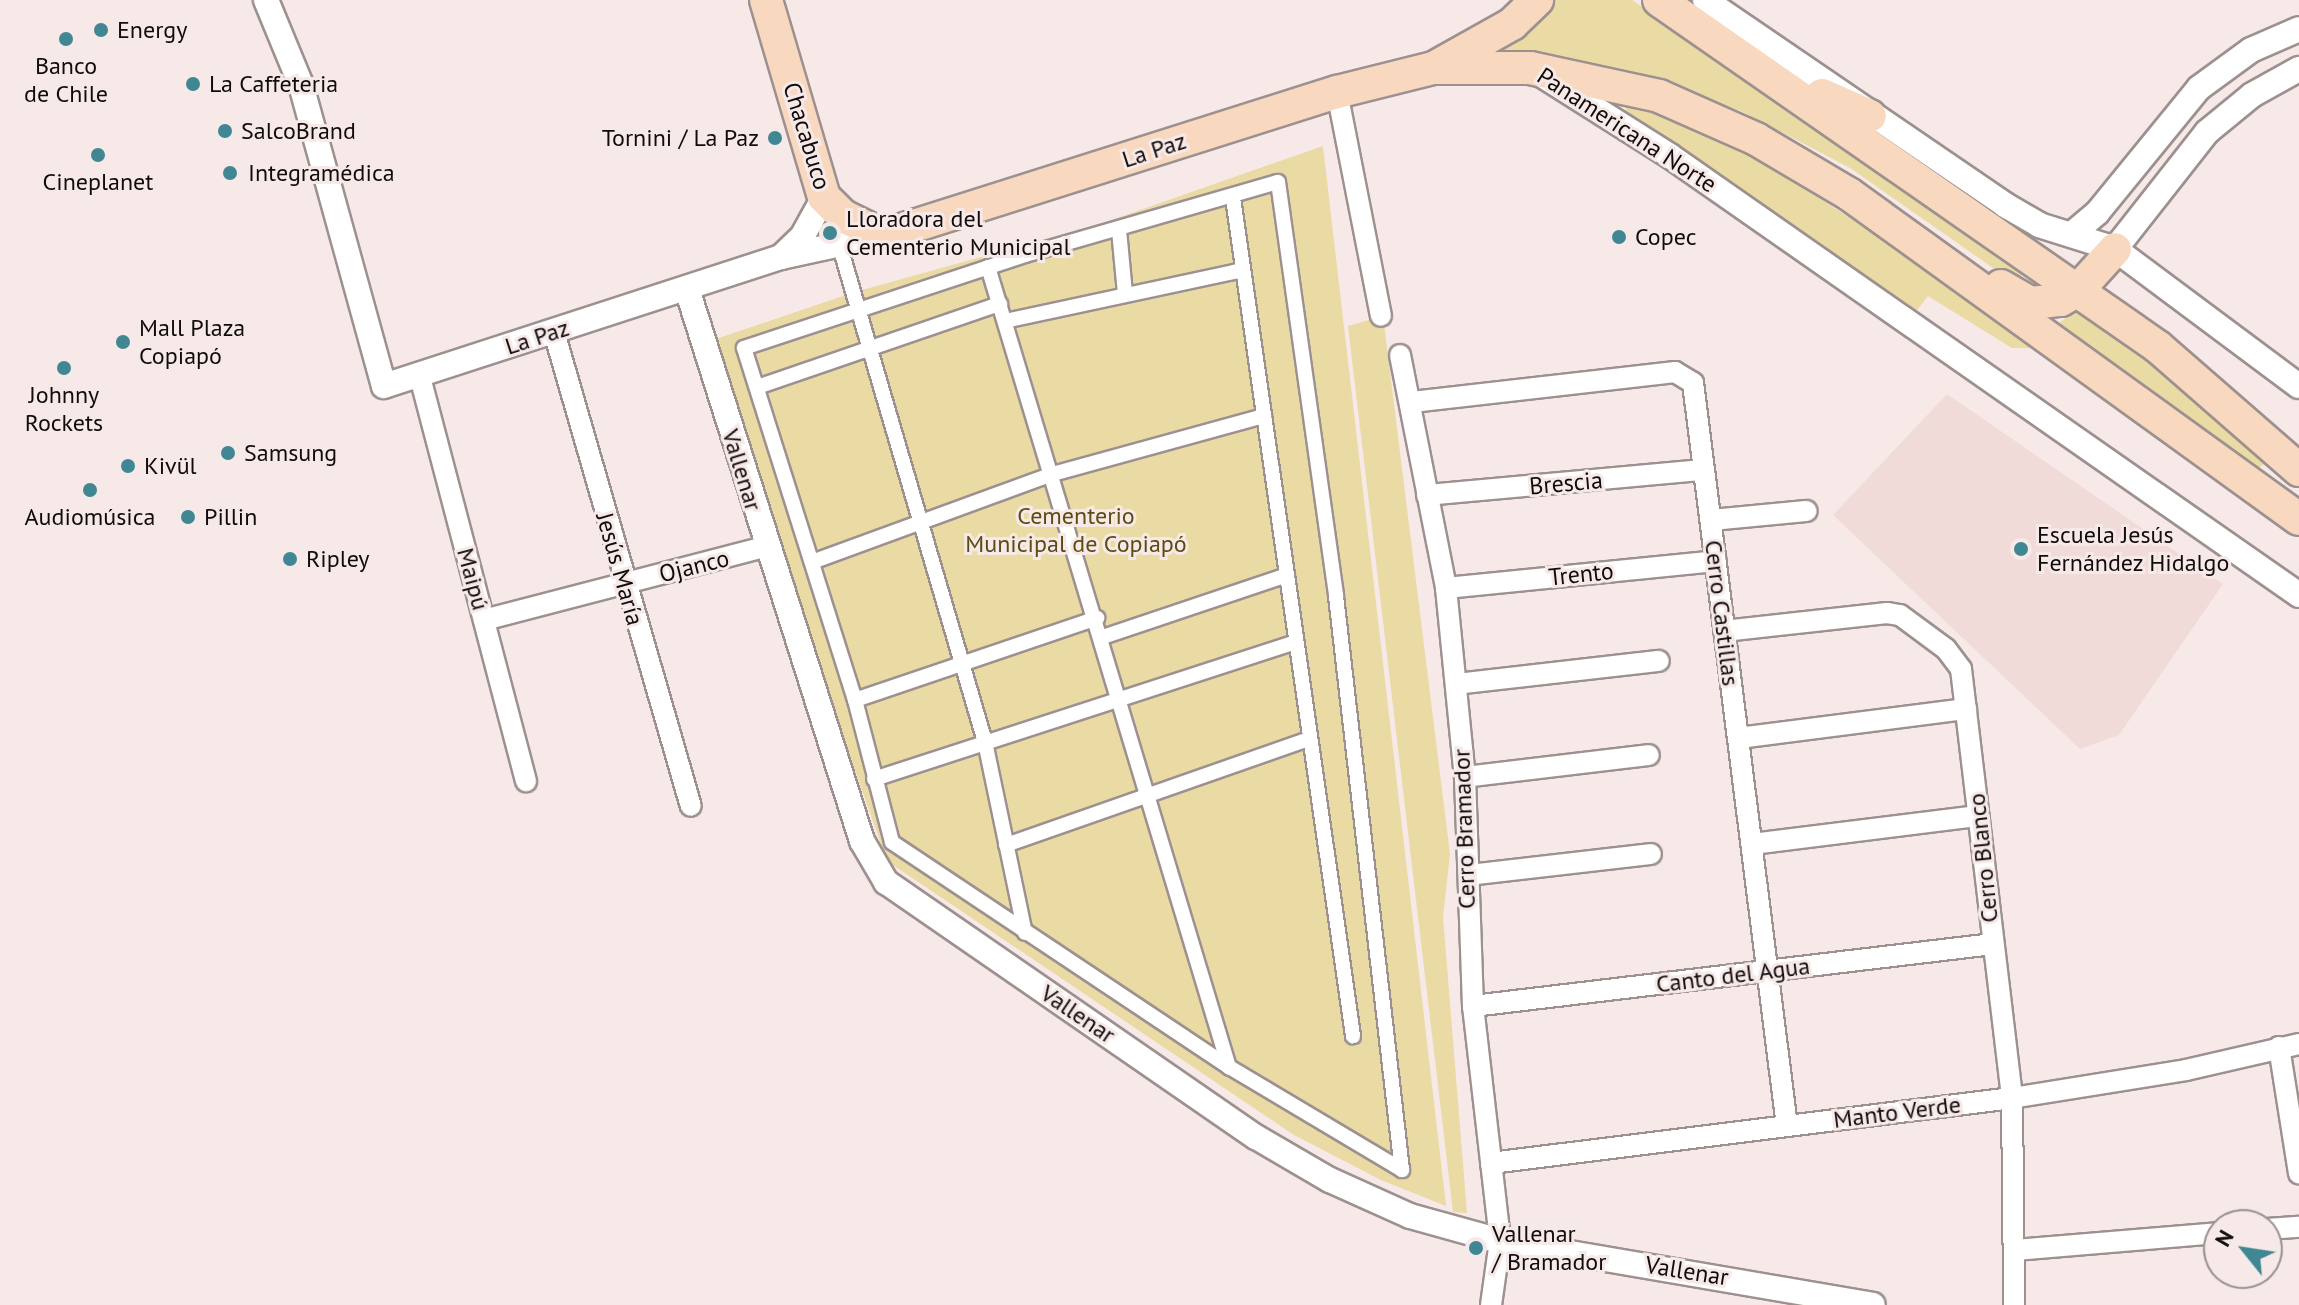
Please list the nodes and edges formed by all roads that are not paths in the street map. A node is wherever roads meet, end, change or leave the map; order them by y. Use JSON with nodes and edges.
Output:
{"nodes":[{"id":1,"x":266,"y":0,"type":"edge"},
{"id":2,"x":766,"y":0,"type":"edge"},
{"id":3,"x":1537,"y":0,"type":"edge"},
{"id":4,"x":1659,"y":0,"type":"edge"},
{"id":5,"x":1705,"y":0,"type":"edge"},
{"id":6,"x":2299,"y":29,"type":"edge"},
{"id":7,"x":1742,"y":60,"type":"junction"},
{"id":8,"x":1433,"y":68,"type":"junction"},
{"id":9,"x":1530,"y":68,"type":"junction"},
{"id":10,"x":2299,"y":69,"type":"edge"},
{"id":11,"x":1337,"y":92,"type":"junction"},
{"id":12,"x":1870,"y":116,"type":"junction"},
{"id":13,"x":2146,"y":153,"type":"junction"},
{"id":14,"x":2170,"y":175,"type":"junction"},
{"id":15,"x":824,"y":197,"type":"junction"},
{"id":16,"x":1233,"y":198,"type":"junction"},
{"id":17,"x":1119,"y":230,"type":"junction"},
{"id":18,"x":892,"y":233,"type":"junction"},
{"id":19,"x":2072,"y":234,"type":"junction"},
{"id":20,"x":840,"y":247,"type":"junction"},
{"id":21,"x":1924,"y":249,"type":"junction"},
{"id":22,"x":2115,"y":249,"type":"junction"},
{"id":23,"x":781,"y":257,"type":"junction"},
{"id":24,"x":988,"y":267,"type":"junction"},
{"id":25,"x":1243,"y":270,"type":"junction"},
{"id":26,"x":687,"y":289,"type":"junction"},
{"id":27,"x":2078,"y":290,"type":"junction"},
{"id":28,"x":1125,"y":293,"type":"junction"},
{"id":29,"x":1000,"y":304,"type":"junction"},
{"id":30,"x":861,"y":309,"type":"junction"},
{"id":31,"x":1381,"y":316,"type":"dead end"},
{"id":32,"x":1005,"y":321,"type":"junction"},
{"id":33,"x":554,"y":332,"type":"junction"},
{"id":34,"x":872,"y":348,"type":"junction"},
{"id":35,"x":1400,"y":355,"type":"dead end"},
{"id":36,"x":420,"y":377,"type":"junction"},
{"id":37,"x":2299,"y":386,"type":"edge"},
{"id":38,"x":757,"y":387,"type":"junction"},
{"id":39,"x":1412,"y":402,"type":"junction"},
{"id":40,"x":1264,"y":416,"type":"junction"},
{"id":41,"x":1704,"y":470,"type":"junction"},
{"id":42,"x":2299,"y":470,"type":"edge"},
{"id":43,"x":1053,"y":474,"type":"junction"},
{"id":44,"x":1427,"y":495,"type":"junction"},
{"id":45,"x":1807,"y":511,"type":"dead end"},
{"id":46,"x":2299,"y":519,"type":"edge"},
{"id":47,"x":1711,"y":520,"type":"junction"},
{"id":48,"x":924,"y":521,"type":"junction"},
{"id":49,"x":765,"y":547,"type":"junction"},
{"id":50,"x":1716,"y":561,"type":"junction"},
{"id":51,"x":812,"y":562,"type":"junction"},
{"id":52,"x":1287,"y":575,"type":"junction"},
{"id":53,"x":624,"y":584,"type":"junction"},
{"id":54,"x":1446,"y":588,"type":"junction"},
{"id":55,"x":2299,"y":595,"type":"edge"},
{"id":56,"x":1097,"y":618,"type":"junction"},
{"id":57,"x":484,"y":620,"type":"junction"},
{"id":58,"x":1724,"y":631,"type":"junction"},
{"id":59,"x":1103,"y":637,"type":"junction"},
{"id":60,"x":1296,"y":642,"type":"junction"},
{"id":61,"x":1659,"y":661,"type":"dead end"},
{"id":62,"x":962,"y":663,"type":"junction"},
{"id":63,"x":1456,"y":684,"type":"junction"},
{"id":64,"x":1119,"y":697,"type":"junction"},
{"id":65,"x":855,"y":700,"type":"junction"},
{"id":66,"x":1966,"y":709,"type":"junction"},
{"id":67,"x":1739,"y":738,"type":"junction"},
{"id":68,"x":1308,"y":739,"type":"junction"},
{"id":69,"x":985,"y":742,"type":"junction"},
{"id":70,"x":1649,"y":755,"type":"dead end"},
{"id":71,"x":1465,"y":777,"type":"junction"},
{"id":72,"x":874,"y":779,"type":"junction"},
{"id":73,"x":526,"y":781,"type":"dead end"},
{"id":74,"x":1150,"y":796,"type":"junction"},
{"id":75,"x":691,"y":806,"type":"dead end"},
{"id":76,"x":1978,"y":816,"type":"junction"},
{"id":77,"x":1752,"y":844,"type":"junction"},
{"id":78,"x":1006,"y":845,"type":"junction"},
{"id":79,"x":1651,"y":854,"type":"dead end"},
{"id":80,"x":1469,"y":875,"type":"junction"},
{"id":81,"x":1025,"y":933,"type":"junction"},
{"id":82,"x":1993,"y":944,"type":"junction"},
{"id":83,"x":1768,"y":971,"type":"junction"},
{"id":84,"x":1473,"y":1006,"type":"junction"},
{"id":85,"x":1353,"y":1036,"type":"dead end"},
{"id":86,"x":2289,"y":1046,"type":"edge"},
{"id":87,"x":1229,"y":1067,"type":"junction"},
{"id":88,"x":2012,"y":1098,"type":"junction"},
{"id":89,"x":1787,"y":1126,"type":"junction"},
{"id":90,"x":1491,"y":1163,"type":"junction"},
{"id":91,"x":2299,"y":1173,"type":"edge"},
{"id":92,"x":2203,"y":1234,"type":"edge"},
{"id":93,"x":1500,"y":1241,"type":"junction"},
{"id":94,"x":2016,"y":1250,"type":"junction"},
{"id":95,"x":1491,"y":1305,"type":"edge"},
{"id":96,"x":1869,"y":1305,"type":"edge"},
{"id":97,"x":2014,"y":1305,"type":"edge"}],
"edges":[{"from":1,"to":36,"type":"street","name":"La Paz"},
{"from":2,"to":15,"type":"highway","name":"Chacabuco"},
{"from":3,"to":8,"type":"highway"},
{"from":4,"to":7,"type":"highway"},
{"from":5,"to":12,"type":"street"},
{"from":6,"to":13,"type":"street"},
{"from":7,"to":12,"type":"highway"},
{"from":7,"to":27,"type":"highway"},
{"from":8,"to":9,"type":"highway","name":"La Paz"},
{"from":8,"to":11,"type":"highway","name":"La Paz"},
{"from":9,"to":21,"type":"highway","name":"Panamericana Norte"},
{"from":9,"to":55,"type":"street","name":"Panamericana Norte"},
{"from":10,"to":14,"type":"street"},
{"from":11,"to":18,"type":"highway","name":"La Paz"},
{"from":11,"to":31,"type":"street"},
{"from":12,"to":19,"type":"street"},
{"from":13,"to":14,"type":"street"},
{"from":13,"to":19,"type":"street"},
{"from":14,"to":22,"type":"street"},
{"from":15,"to":18,"type":"highway","name":"Chacabuco"},
{"from":15,"to":23,"type":"street","name":"La Paz"},
{"from":16,"to":17,"type":"street"},
{"from":16,"to":25,"type":"street"},
{"from":16,"to":87,"type":"street"},
{"from":17,"to":24,"type":"street"},
{"from":17,"to":28,"type":"street"},
{"from":18,"to":20,"type":"street","name":"La Paz"},
{"from":19,"to":22,"type":"street"},
{"from":20,"to":23,"type":"street","name":"La Paz"},
{"from":20,"to":30,"type":"street"},
{"from":21,"to":27,"type":"highway"},
{"from":21,"to":46,"type":"highway","name":"Panamericana Norte"},
{"from":22,"to":27,"type":"highway"},
{"from":22,"to":37,"type":"street"},
{"from":23,"to":26,"type":"street","name":"La Paz"},
{"from":24,"to":29,"type":"street"},
{"from":24,"to":30,"type":"street"},
{"from":25,"to":28,"type":"street"},
{"from":25,"to":40,"type":"street"},
{"from":26,"to":33,"type":"street","name":"La Paz"},
{"from":26,"to":49,"type":"street","name":"Vallenar"},
{"from":27,"to":42,"type":"highway"},
{"from":28,"to":32,"type":"street"},
{"from":29,"to":32,"type":"street"},
{"from":29,"to":34,"type":"street"},
{"from":30,"to":34,"type":"street"},
{"from":30,"to":38,"type":"street"},
{"from":32,"to":43,"type":"street"},
{"from":33,"to":36,"type":"street","name":"La Paz"},
{"from":33,"to":53,"type":"street","name":"Jesús María"},
{"from":34,"to":38,"type":"street"},
{"from":34,"to":48,"type":"street"},
{"from":35,"to":39,"type":"street","name":"Cerro Bramador"},
{"from":36,"to":57,"type":"street","name":"Maipú"},
{"from":38,"to":51,"type":"street"},
{"from":39,"to":41,"type":"street","name":"Cerro Castillas"},
{"from":39,"to":44,"type":"street","name":"Cerro Bramador"},
{"from":40,"to":43,"type":"street"},
{"from":40,"to":52,"type":"street"},
{"from":41,"to":44,"type":"street","name":"Brescia"},
{"from":41,"to":47,"type":"street","name":"Cerro Castillas"},
{"from":43,"to":48,"type":"street"},
{"from":43,"to":56,"type":"street"},
{"from":44,"to":54,"type":"street","name":"Cerro Bramador"},
{"from":45,"to":47,"type":"street"},
{"from":47,"to":50,"type":"street","name":"Cerro Castillas"},
{"from":48,"to":51,"type":"street"},
{"from":48,"to":62,"type":"street"},
{"from":49,"to":53,"type":"street","name":"Ojanco"},
{"from":49,"to":93,"type":"street","name":"Vallenar"},
{"from":50,"to":54,"type":"street","name":"Trento"},
{"from":50,"to":58,"type":"street","name":"Cerro Castillas"},
{"from":51,"to":65,"type":"street"},
{"from":52,"to":59,"type":"street"},
{"from":52,"to":60,"type":"street"},
{"from":53,"to":57,"type":"street","name":"Ojanco"},
{"from":53,"to":75,"type":"street","name":"Jesús María"},
{"from":54,"to":63,"type":"street","name":"Cerro Bramador"},
{"from":56,"to":59,"type":"street"},
{"from":56,"to":62,"type":"street"},
{"from":57,"to":73,"type":"street","name":"Maipú"},
{"from":58,"to":66,"type":"street","name":"Cerro Blanco"},
{"from":58,"to":67,"type":"street","name":"Cerro Castillas"},
{"from":59,"to":64,"type":"street"},
{"from":60,"to":64,"type":"street"},
{"from":60,"to":68,"type":"street"},
{"from":61,"to":63,"type":"street"},
{"from":62,"to":65,"type":"street"},
{"from":62,"to":69,"type":"street"},
{"from":63,"to":71,"type":"street","name":"Cerro Bramador"},
{"from":64,"to":69,"type":"street"},
{"from":64,"to":74,"type":"street"},
{"from":65,"to":72,"type":"street"},
{"from":66,"to":67,"type":"street"},
{"from":66,"to":76,"type":"street","name":"Cerro Blanco"},
{"from":67,"to":77,"type":"street","name":"Cerro Castillas"},
{"from":68,"to":74,"type":"street"},
{"from":68,"to":85,"type":"street"},
{"from":69,"to":72,"type":"street"},
{"from":69,"to":78,"type":"street"},
{"from":70,"to":71,"type":"street"},
{"from":71,"to":80,"type":"street","name":"Cerro Bramador"},
{"from":72,"to":81,"type":"street"},
{"from":74,"to":78,"type":"street"},
{"from":74,"to":87,"type":"street"},
{"from":76,"to":77,"type":"street"},
{"from":76,"to":82,"type":"street","name":"Cerro Blanco"},
{"from":77,"to":83,"type":"street","name":"Cerro Castillas"},
{"from":78,"to":81,"type":"street"},
{"from":79,"to":80,"type":"street"},
{"from":80,"to":84,"type":"street","name":"Cerro Bramador"},
{"from":81,"to":87,"type":"street"},
{"from":82,"to":83,"type":"street","name":"Canto del Agua"},
{"from":82,"to":88,"type":"street","name":"Cerro Blanco"},
{"from":83,"to":84,"type":"street","name":"Canto del Agua"},
{"from":83,"to":89,"type":"street","name":"Cerro Castillas"},
{"from":84,"to":90,"type":"street","name":"Cerro Bramador"},
{"from":86,"to":88,"type":"street","name":"Manto Verde"},
{"from":86,"to":91,"type":"street"},
{"from":88,"to":89,"type":"street","name":"Manto Verde"},
{"from":88,"to":94,"type":"street","name":"Cerro Blanco"},
{"from":89,"to":90,"type":"street","name":"Manto Verde"},
{"from":90,"to":93,"type":"street","name":"Cerro Bramador"},
{"from":92,"to":94,"type":"street"},
{"from":93,"to":95,"type":"street","name":"Cerro Bramador"},
{"from":93,"to":96,"type":"street","name":"Vallenar"},
{"from":94,"to":97,"type":"street","name":"Cerro Blanco"}]}
